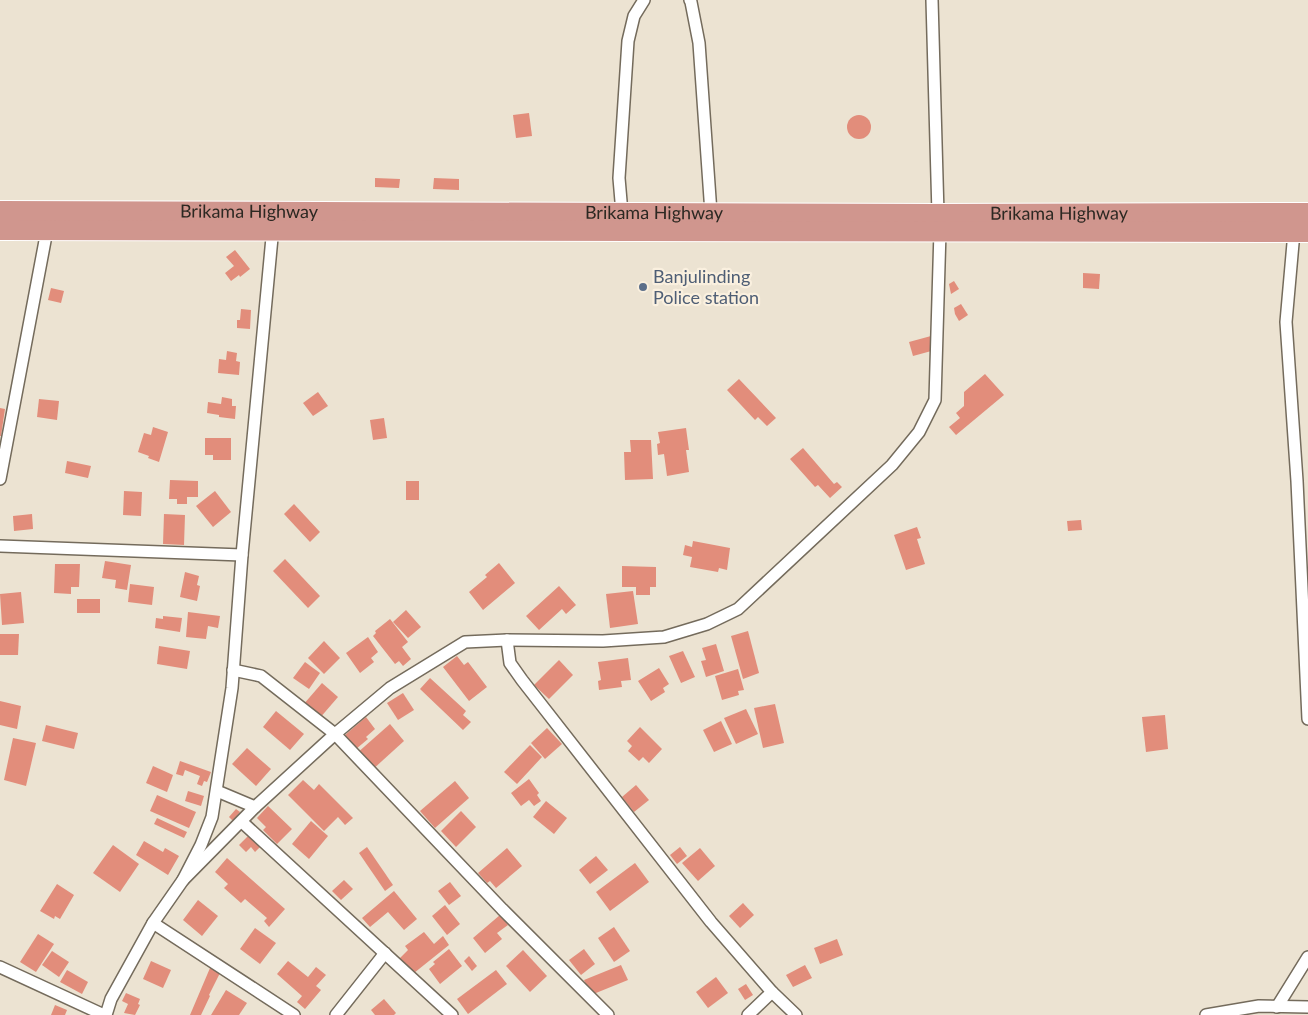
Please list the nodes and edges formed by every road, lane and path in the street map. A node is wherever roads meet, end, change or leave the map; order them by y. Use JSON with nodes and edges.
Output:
{"nodes":[{"id":1,"x":644,"y":0,"type":"edge"},
{"id":2,"x":690,"y":0,"type":"edge"},
{"id":3,"x":932,"y":0,"type":"edge"},
{"id":4,"x":0,"y":211,"type":"edge"},
{"id":5,"x":622,"y":213,"type":"junction"},
{"id":6,"x":1308,"y":213,"type":"edge"},
{"id":7,"x":711,"y":214,"type":"junction"},
{"id":8,"x":49,"y":221,"type":"junction"},
{"id":9,"x":273,"y":221,"type":"junction"},
{"id":10,"x":525,"y":222,"type":"junction"},
{"id":11,"x":799,"y":222,"type":"junction"},
{"id":12,"x":939,"y":222,"type":"junction"},
{"id":13,"x":0,"y":230,"type":"edge"},
{"id":14,"x":1301,"y":232,"type":"edge"},
{"id":15,"x":0,"y":479,"type":"edge"},
{"id":16,"x":0,"y":546,"type":"edge"},
{"id":17,"x":242,"y":555,"type":"junction"},
{"id":18,"x":507,"y":640,"type":"junction"},
{"id":19,"x":233,"y":670,"type":"junction"},
{"id":20,"x":1308,"y":719,"type":"edge"},
{"id":21,"x":335,"y":734,"type":"junction"},
{"id":22,"x":217,"y":791,"type":"junction"},
{"id":23,"x":255,"y":807,"type":"junction"},
{"id":24,"x":242,"y":822,"type":"junction"},
{"id":25,"x":182,"y":880,"type":"junction"},
{"id":26,"x":153,"y":922,"type":"junction"},
{"id":27,"x":385,"y":953,"type":"junction"},
{"id":28,"x":1308,"y":957,"type":"edge"},
{"id":29,"x":0,"y":967,"type":"edge"},
{"id":30,"x":772,"y":992,"type":"junction"},
{"id":31,"x":1277,"y":1006,"type":"junction"},
{"id":32,"x":1308,"y":1007,"type":"edge"},
{"id":33,"x":105,"y":1015,"type":"edge"},
{"id":34,"x":294,"y":1015,"type":"edge"},
{"id":35,"x":336,"y":1015,"type":"edge"},
{"id":36,"x":452,"y":1015,"type":"edge"},
{"id":37,"x":608,"y":1015,"type":"edge"},
{"id":38,"x":748,"y":1015,"type":"edge"},
{"id":39,"x":796,"y":1015,"type":"edge"},
{"id":40,"x":1206,"y":1015,"type":"edge"}],
"edges":[{"from":1,"to":5,"type":"street"},
{"from":2,"to":7,"type":"street"},
{"from":3,"to":12,"type":"street"},
{"from":4,"to":8,"type":"highway","name":"Brikama Highway"},
{"from":5,"to":7,"type":"highway","name":"Brikama Highway"},
{"from":5,"to":10,"type":"highway","name":"Brikama Highway"},
{"from":6,"to":12,"type":"highway","name":"Brikama Highway"},
{"from":7,"to":11,"type":"highway","name":"Brikama Highway"},
{"from":8,"to":9,"type":"highway","name":"Brikama Highway"},
{"from":8,"to":13,"type":"highway","name":"Brikama Highway"},
{"from":8,"to":15,"type":"street"},
{"from":9,"to":10,"type":"highway","name":"Brikama Highway"},
{"from":9,"to":17,"type":"street"},
{"from":10,"to":11,"type":"highway","name":"Brikama Highway"},
{"from":11,"to":12,"type":"highway","name":"Brikama Highway"},
{"from":12,"to":14,"type":"highway","name":"Brikama Highway"},
{"from":12,"to":18,"type":"street"},
{"from":14,"to":20,"type":"street"},
{"from":16,"to":17,"type":"street"},
{"from":17,"to":19,"type":"street"},
{"from":18,"to":21,"type":"street"},
{"from":18,"to":30,"type":"street"},
{"from":19,"to":21,"type":"street"},
{"from":19,"to":22,"type":"street"},
{"from":21,"to":23,"type":"street"},
{"from":21,"to":37,"type":"street"},
{"from":22,"to":23,"type":"street"},
{"from":22,"to":25,"type":"street"},
{"from":23,"to":24,"type":"street"},
{"from":24,"to":25,"type":"street"},
{"from":24,"to":27,"type":"street"},
{"from":25,"to":26,"type":"street"},
{"from":26,"to":33,"type":"street"},
{"from":26,"to":34,"type":"street"},
{"from":27,"to":35,"type":"street"},
{"from":27,"to":36,"type":"street"},
{"from":28,"to":31,"type":"street"},
{"from":29,"to":33,"type":"street"},
{"from":30,"to":38,"type":"street"},
{"from":30,"to":39,"type":"street"},
{"from":31,"to":32,"type":"street"},
{"from":31,"to":40,"type":"street"}]}
